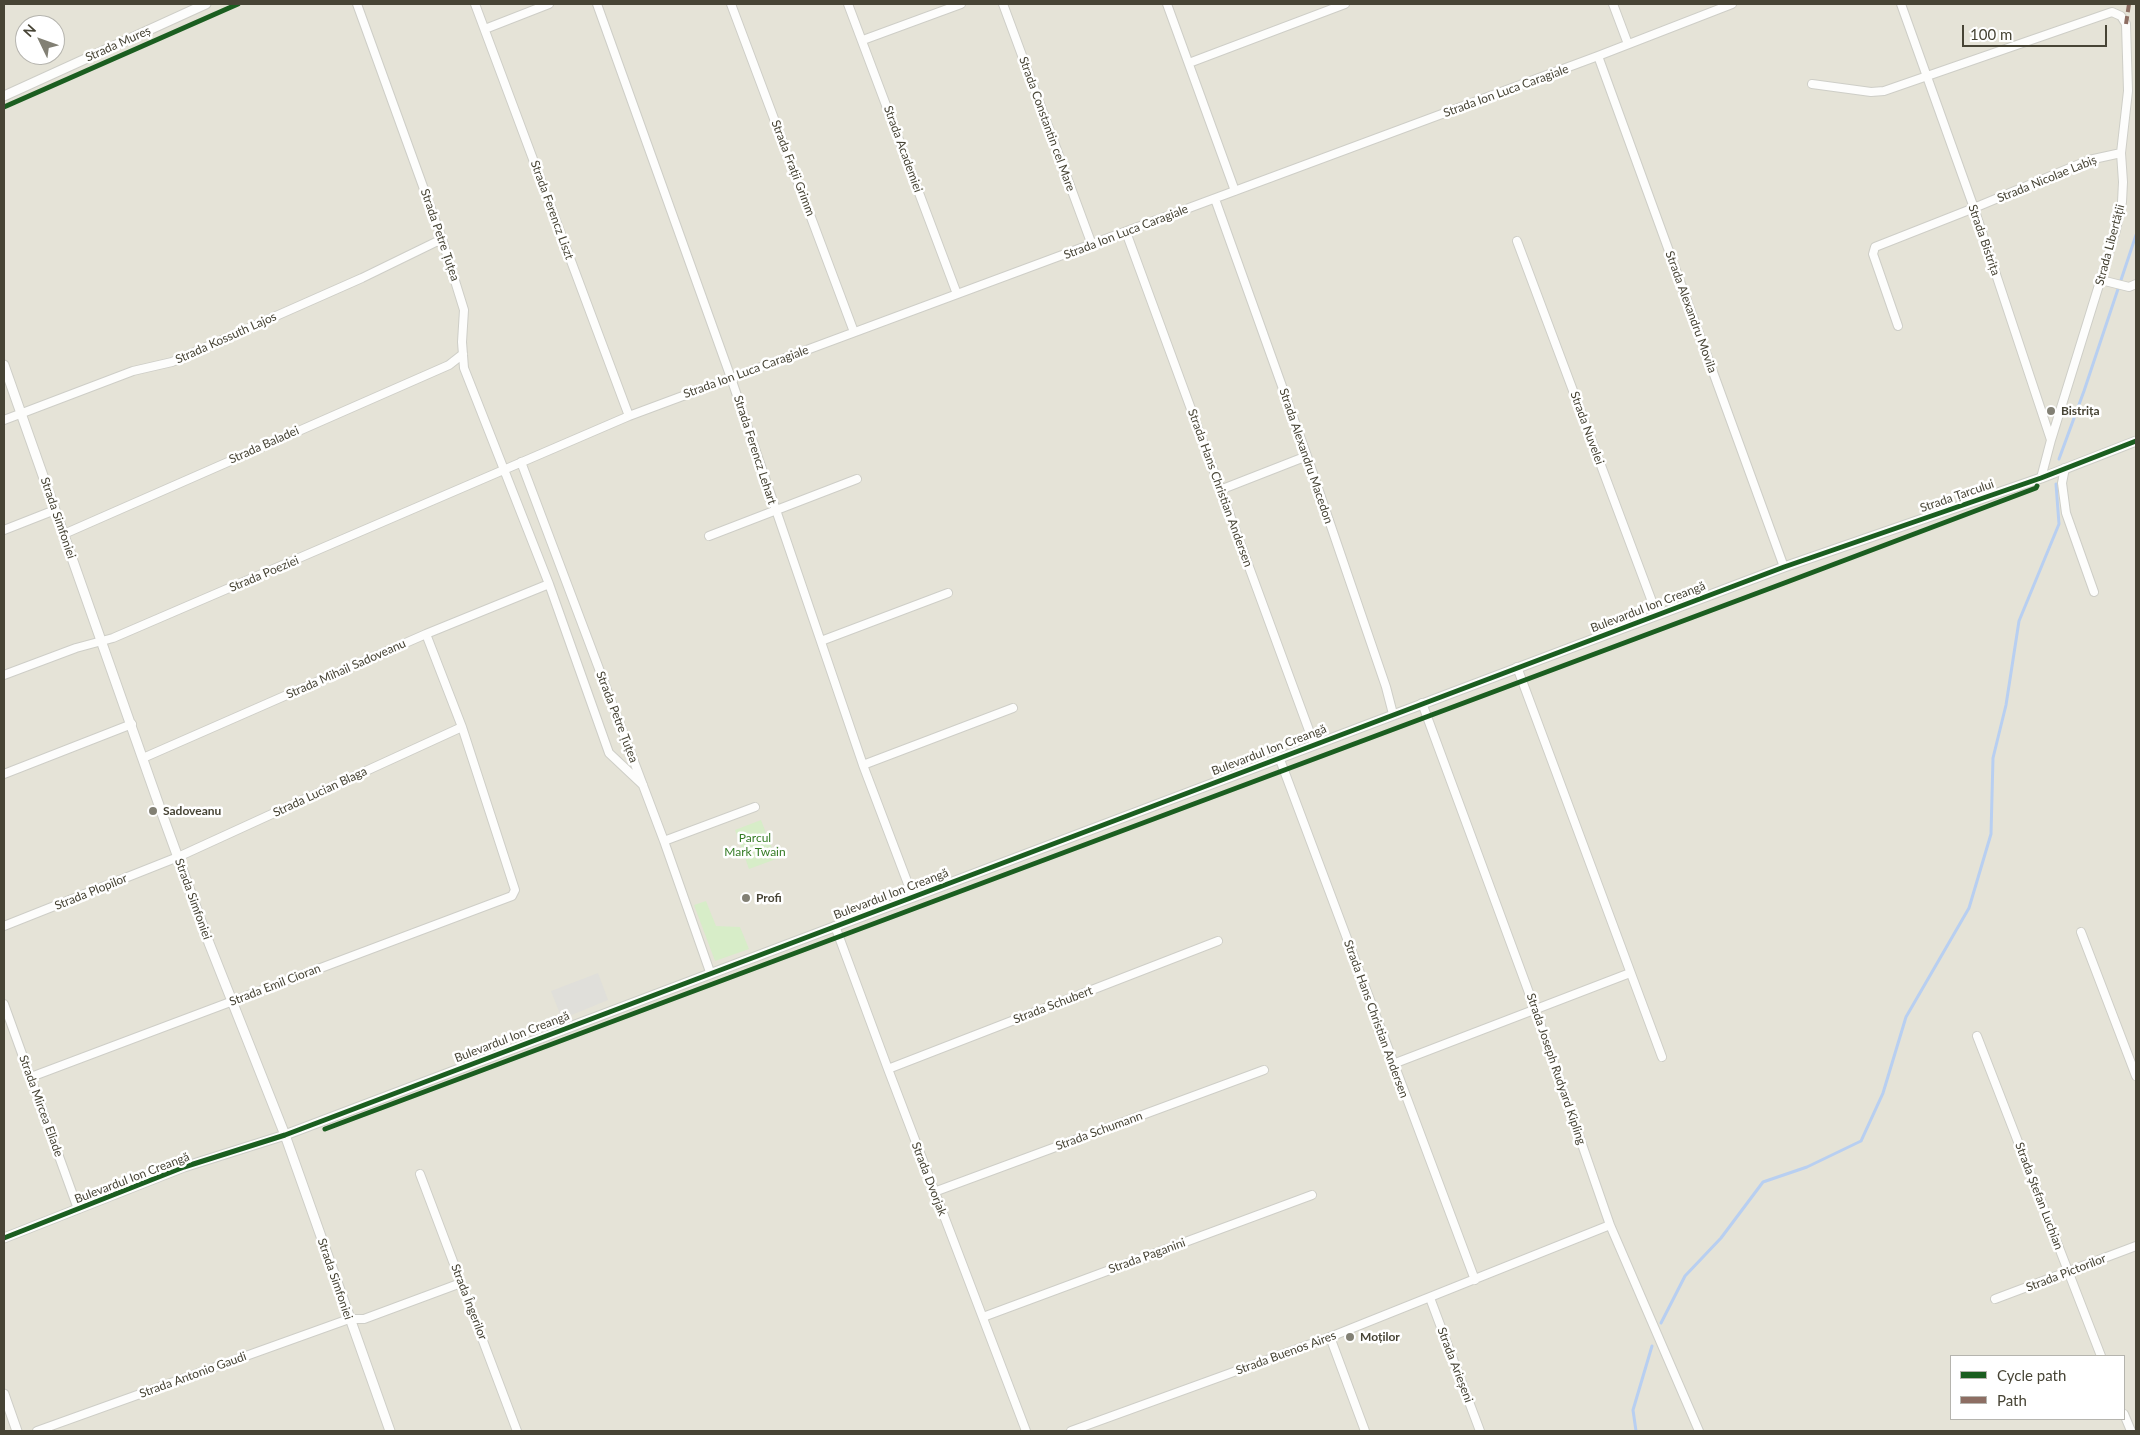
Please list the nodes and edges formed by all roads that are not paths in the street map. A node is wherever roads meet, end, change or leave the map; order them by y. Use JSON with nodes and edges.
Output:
{"nodes":[{"id":1,"x":204,"y":4,"type":"edge"},
{"id":2,"x":357,"y":4,"type":"edge"},
{"id":3,"x":475,"y":4,"type":"edge"},
{"id":4,"x":549,"y":4,"type":"edge"},
{"id":5,"x":597,"y":4,"type":"edge"},
{"id":6,"x":731,"y":4,"type":"edge"},
{"id":7,"x":848,"y":4,"type":"edge"},
{"id":8,"x":961,"y":4,"type":"edge"},
{"id":9,"x":1003,"y":4,"type":"edge"},
{"id":10,"x":1167,"y":4,"type":"edge"},
{"id":11,"x":1345,"y":4,"type":"edge"},
{"id":12,"x":1613,"y":4,"type":"edge"},
{"id":13,"x":1732,"y":4,"type":"edge"},
{"id":14,"x":1901,"y":4,"type":"edge"},
{"id":15,"x":485,"y":29,"type":"junction"},
{"id":16,"x":863,"y":40,"type":"junction"},
{"id":17,"x":1628,"y":44,"type":"junction"},
{"id":18,"x":1598,"y":56,"type":"junction"},
{"id":19,"x":1189,"y":63,"type":"junction"},
{"id":20,"x":1926,"y":76,"type":"junction"},
{"id":21,"x":1812,"y":84,"type":"dead end"},
{"id":22,"x":4,"y":96,"type":"edge"},
{"id":23,"x":2121,"y":153,"type":"junction"},
{"id":24,"x":1235,"y":191,"type":"junction"},
{"id":25,"x":1215,"y":199,"type":"junction"},
{"id":26,"x":1974,"y":208,"type":"junction"},
{"id":27,"x":1126,"y":232,"type":"junction"},
{"id":28,"x":442,"y":239,"type":"junction"},
{"id":29,"x":1517,"y":240,"type":"dead end"},
{"id":30,"x":1092,"y":245,"type":"junction"},
{"id":31,"x":2101,"y":280,"type":"junction"},
{"id":32,"x":2132,"y":286,"type":"edge"},
{"id":33,"x":957,"y":294,"type":"junction"},
{"id":34,"x":1898,"y":326,"type":"dead end"},
{"id":35,"x":854,"y":332,"type":"junction"},
{"id":36,"x":462,"y":354,"type":"junction"},
{"id":37,"x":4,"y":364,"type":"edge"},
{"id":38,"x":731,"y":378,"type":"junction"},
{"id":39,"x":21,"y":414,"type":"junction"},
{"id":40,"x":629,"y":416,"type":"junction"},
{"id":41,"x":4,"y":420,"type":"edge"},
{"id":42,"x":2051,"y":440,"type":"junction"},
{"id":43,"x":2136,"y":441,"type":"edge"},
{"id":44,"x":1307,"y":456,"type":"junction"},
{"id":45,"x":521,"y":462,"type":"junction"},
{"id":46,"x":2065,"y":468,"type":"junction"},
{"id":47,"x":504,"y":469,"type":"junction"},
{"id":48,"x":2041,"y":478,"type":"junction"},
{"id":49,"x":857,"y":479,"type":"dead end"},
{"id":50,"x":1220,"y":490,"type":"junction"},
{"id":51,"x":56,"y":510,"type":"junction"},
{"id":52,"x":775,"y":510,"type":"junction"},
{"id":53,"x":4,"y":530,"type":"edge"},
{"id":54,"x":64,"y":534,"type":"junction"},
{"id":55,"x":709,"y":536,"type":"dead end"},
{"id":56,"x":1784,"y":567,"type":"junction"},
{"id":57,"x":550,"y":584,"type":"junction"},
{"id":58,"x":569,"y":590,"type":"junction"},
{"id":59,"x":2094,"y":592,"type":"dead end"},
{"id":60,"x":948,"y":593,"type":"dead end"},
{"id":61,"x":554,"y":595,"type":"junction"},
{"id":62,"x":1657,"y":615,"type":"junction"},
{"id":63,"x":426,"y":634,"type":"junction"},
{"id":64,"x":100,"y":641,"type":"junction"},
{"id":65,"x":821,"y":641,"type":"junction"},
{"id":66,"x":1517,"y":668,"type":"junction"},
{"id":67,"x":4,"y":675,"type":"edge"},
{"id":68,"x":1422,"y":703,"type":"junction"},
{"id":69,"x":1013,"y":708,"type":"dead end"},
{"id":70,"x":1393,"y":714,"type":"junction"},
{"id":71,"x":132,"y":724,"type":"junction"},
{"id":72,"x":462,"y":727,"type":"junction"},
{"id":73,"x":1314,"y":744,"type":"junction"},
{"id":74,"x":1280,"y":757,"type":"junction"},
{"id":75,"x":143,"y":758,"type":"junction"},
{"id":76,"x":863,"y":765,"type":"junction"},
{"id":77,"x":4,"y":774,"type":"edge"},
{"id":78,"x":643,"y":785,"type":"junction"},
{"id":79,"x":755,"y":807,"type":"dead end"},
{"id":80,"x":664,"y":841,"type":"junction"},
{"id":81,"x":178,"y":857,"type":"junction"},
{"id":82,"x":913,"y":897,"type":"junction"},
{"id":83,"x":4,"y":926,"type":"edge"},
{"id":84,"x":835,"y":926,"type":"junction"},
{"id":85,"x":2081,"y":932,"type":"dead end"},
{"id":86,"x":1218,"y":941,"type":"dead end"},
{"id":87,"x":710,"y":972,"type":"junction"},
{"id":88,"x":1630,"y":973,"type":"junction"},
{"id":89,"x":232,"y":1001,"type":"junction"},
{"id":90,"x":4,"y":1004,"type":"edge"},
{"id":91,"x":1535,"y":1009,"type":"junction"},
{"id":92,"x":1977,"y":1036,"type":"dead end"},
{"id":93,"x":1662,"y":1057,"type":"dead end"},
{"id":94,"x":1393,"y":1064,"type":"junction"},
{"id":95,"x":888,"y":1069,"type":"junction"},
{"id":96,"x":1264,"y":1070,"type":"dead end"},
{"id":97,"x":2136,"y":1076,"type":"edge"},
{"id":98,"x":31,"y":1077,"type":"junction"},
{"id":99,"x":284,"y":1135,"type":"junction"},
{"id":100,"x":420,"y":1174,"type":"dead end"},
{"id":101,"x":934,"y":1192,"type":"junction"},
{"id":102,"x":1312,"y":1195,"type":"dead end"},
{"id":103,"x":78,"y":1209,"type":"junction"},
{"id":104,"x":1610,"y":1225,"type":"junction"},
{"id":105,"x":4,"y":1238,"type":"edge"},
{"id":106,"x":2136,"y":1246,"type":"edge"},
{"id":107,"x":2069,"y":1272,"type":"junction"},
{"id":108,"x":1475,"y":1280,"type":"junction"},
{"id":109,"x":461,"y":1283,"type":"junction"},
{"id":110,"x":1430,"y":1298,"type":"junction"},
{"id":111,"x":1996,"y":1299,"type":"dead end"},
{"id":112,"x":983,"y":1318,"type":"junction"},
{"id":113,"x":349,"y":1319,"type":"junction"},
{"id":114,"x":1330,"y":1337,"type":"junction"},
{"id":115,"x":2102,"y":1355,"type":"edge"},
{"id":116,"x":4,"y":1394,"type":"edge"},
{"id":117,"x":2125,"y":1416,"type":"edge"},
{"id":118,"x":17,"y":1431,"type":"edge"},
{"id":119,"x":37,"y":1431,"type":"edge"},
{"id":120,"x":390,"y":1431,"type":"edge"},
{"id":121,"x":517,"y":1431,"type":"edge"},
{"id":122,"x":1026,"y":1431,"type":"edge"},
{"id":123,"x":1070,"y":1431,"type":"edge"},
{"id":124,"x":1365,"y":1431,"type":"edge"},
{"id":125,"x":1480,"y":1431,"type":"edge"},
{"id":126,"x":1699,"y":1431,"type":"edge"},
{"id":127,"x":2131,"y":1431,"type":"edge"}],
"edges":[{"from":1,"to":22,"type":"street","name":"Strada Mureș"},
{"from":2,"to":28,"type":"street","name":"Strada Petre Țuțea"},
{"from":3,"to":15,"type":"street","name":"Strada Ferencz Liszt"},
{"from":4,"to":15,"type":"street"},
{"from":5,"to":38,"type":"street","name":"Strada Ferencz Lehart"},
{"from":6,"to":35,"type":"street","name":"Strada Frații Grimm"},
{"from":7,"to":16,"type":"street","name":"Strada Academiei"},
{"from":8,"to":16,"type":"street"},
{"from":9,"to":30,"type":"street","name":"Strada Constantin cel Mare"},
{"from":10,"to":19,"type":"street"},
{"from":11,"to":19,"type":"street"},
{"from":12,"to":17,"type":"street"},
{"from":13,"to":17,"type":"street","name":"Strada Ion Luca Caragiale"},
{"from":14,"to":20,"type":"street","name":"Strada Bistrița"},
{"from":15,"to":40,"type":"street","name":"Strada Ferencz Liszt"},
{"from":16,"to":33,"type":"street","name":"Strada Academiei"},
{"from":17,"to":18,"type":"street","name":"Strada Ion Luca Caragiale"},
{"from":18,"to":24,"type":"street","name":"Strada Ion Luca Caragiale"},
{"from":18,"to":56,"type":"street","name":"Strada Alexandru Movila"},
{"from":19,"to":24,"type":"street"},
{"from":20,"to":21,"type":"street"},
{"from":20,"to":23,"type":"street","name":"Strada Libertății"},
{"from":20,"to":26,"type":"street","name":"Strada Bistrița"},
{"from":23,"to":26,"type":"street","name":"Strada Nicolae Labiș"},
{"from":23,"to":31,"type":"street","name":"Strada Libertății"},
{"from":24,"to":25,"type":"street","name":"Strada Ion Luca Caragiale"},
{"from":25,"to":27,"type":"street","name":"Strada Ion Luca Caragiale"},
{"from":25,"to":44,"type":"street","name":"Strada Alexandru Macedon"},
{"from":26,"to":34,"type":"street","name":"Strada Nicolae Labiș"},
{"from":26,"to":42,"type":"street","name":"Strada Bistrița"},
{"from":27,"to":30,"type":"street","name":"Strada Ion Luca Caragiale"},
{"from":27,"to":50,"type":"street","name":"Strada Hans Christian Andersen"},
{"from":28,"to":36,"type":"street","name":"Strada Petre Țuțea"},
{"from":28,"to":39,"type":"street","name":"Strada Kossuth Lajos"},
{"from":29,"to":62,"type":"street","name":"Strada Nuvelei"},
{"from":30,"to":33,"type":"street","name":"Strada Ion Luca Caragiale"},
{"from":31,"to":32,"type":"street"},
{"from":31,"to":42,"type":"street","name":"Strada Libertății"},
{"from":33,"to":35,"type":"street","name":"Strada Ion Luca Caragiale"},
{"from":35,"to":38,"type":"street","name":"Strada Ion Luca Caragiale"},
{"from":36,"to":47,"type":"street","name":"Strada Petre Țuțea"},
{"from":36,"to":54,"type":"street","name":"Strada Baladei"},
{"from":37,"to":39,"type":"street","name":"Strada Simfoniei"},
{"from":38,"to":40,"type":"street","name":"Strada Ion Luca Caragiale"},
{"from":38,"to":52,"type":"street","name":"Strada Ferencz Lehart"},
{"from":39,"to":41,"type":"street","name":"Strada Kossuth Lajos"},
{"from":39,"to":51,"type":"street","name":"Strada Simfoniei"},
{"from":40,"to":45,"type":"street","name":"Strada Ion Luca Caragiale"},
{"from":42,"to":48,"type":"street"},
{"from":43,"to":46,"type":"street","name":"Strada Țarcului"},
{"from":44,"to":50,"type":"street"},
{"from":44,"to":70,"type":"street","name":"Strada Alexandru Macedon"},
{"from":45,"to":47,"type":"street","name":"Strada Poeziei"},
{"from":45,"to":58,"type":"street","name":"Strada Petre Țuțea"},
{"from":46,"to":48,"type":"street","name":"Strada Țarcului"},
{"from":46,"to":59,"type":"street"},
{"from":47,"to":57,"type":"street","name":"Strada Petre Țuțea"},
{"from":47,"to":64,"type":"street","name":"Strada Poeziei"},
{"from":48,"to":56,"type":"street","name":"Strada Țarcului"},
{"from":49,"to":52,"type":"street"},
{"from":50,"to":73,"type":"street","name":"Strada Hans Christian Andersen"},
{"from":51,"to":53,"type":"street"},
{"from":51,"to":54,"type":"street","name":"Strada Simfoniei"},
{"from":52,"to":55,"type":"street"},
{"from":52,"to":65,"type":"street","name":"Strada Ferencz Lehart"},
{"from":54,"to":64,"type":"street","name":"Strada Simfoniei"},
{"from":56,"to":62,"type":"street","name":"Bulevardul Ion Creangă"},
{"from":57,"to":61,"type":"street","name":"Strada Petre Țuțea"},
{"from":57,"to":63,"type":"street","name":"Strada Mihail Sadoveanu"},
{"from":58,"to":61,"type":"street"},
{"from":58,"to":78,"type":"street","name":"Strada Petre Țuțea"},
{"from":60,"to":65,"type":"street"},
{"from":61,"to":78,"type":"street","name":"Strada Petre Țuțea"},
{"from":62,"to":66,"type":"street","name":"Bulevardul Ion Creangă"},
{"from":63,"to":72,"type":"street"},
{"from":63,"to":75,"type":"street","name":"Strada Mihail Sadoveanu"},
{"from":64,"to":67,"type":"street","name":"Strada Poeziei"},
{"from":64,"to":71,"type":"street","name":"Strada Simfoniei"},
{"from":65,"to":76,"type":"street","name":"Strada Ferencz Lehart"},
{"from":66,"to":68,"type":"street","name":"Bulevardul Ion Creangă"},
{"from":66,"to":88,"type":"street"},
{"from":68,"to":70,"type":"street","name":"Bulevardul Ion Creangă"},
{"from":68,"to":91,"type":"street","name":"Strada Joseph Rudyard Kipling"},
{"from":69,"to":76,"type":"street"},
{"from":70,"to":73,"type":"street","name":"Bulevardul Ion Creangă"},
{"from":71,"to":75,"type":"street","name":"Strada Simfoniei"},
{"from":71,"to":77,"type":"street"},
{"from":72,"to":81,"type":"street","name":"Strada Lucian Blaga"},
{"from":72,"to":89,"type":"street","name":"Strada Emil Cioran"},
{"from":73,"to":74,"type":"street","name":"Bulevardul Ion Creangă"},
{"from":74,"to":82,"type":"street","name":"Bulevardul Ion Creangă"},
{"from":74,"to":94,"type":"street","name":"Strada Hans Christian Andersen"},
{"from":75,"to":81,"type":"street","name":"Strada Simfoniei"},
{"from":76,"to":82,"type":"street","name":"Strada Ferencz Lehart"},
{"from":78,"to":80,"type":"street","name":"Strada Petre Țuțea"},
{"from":79,"to":80,"type":"street"},
{"from":80,"to":87,"type":"street","name":"Strada Petre Țuțea"},
{"from":81,"to":83,"type":"street","name":"Strada Plopilor"},
{"from":81,"to":89,"type":"street","name":"Strada Simfoniei"},
{"from":82,"to":84,"type":"street","name":"Bulevardul Ion Creangă"},
{"from":84,"to":87,"type":"street","name":"Bulevardul Ion Creangă"},
{"from":84,"to":95,"type":"street","name":"Strada Dvorjak"},
{"from":85,"to":97,"type":"street"},
{"from":86,"to":95,"type":"street","name":"Strada Schubert"},
{"from":87,"to":99,"type":"street","name":"Bulevardul Ion Creangă"},
{"from":88,"to":91,"type":"street"},
{"from":88,"to":93,"type":"street"},
{"from":89,"to":98,"type":"street","name":"Strada Emil Cioran"},
{"from":89,"to":99,"type":"street","name":"Strada Simfoniei"},
{"from":90,"to":98,"type":"street","name":"Strada Mircea Eliade"},
{"from":91,"to":94,"type":"street"},
{"from":91,"to":104,"type":"street","name":"Strada Joseph Rudyard Kipling"},
{"from":92,"to":107,"type":"street","name":"Strada Ștefan Luchian"},
{"from":94,"to":108,"type":"street","name":"Strada Hans Christian Andersen"},
{"from":95,"to":101,"type":"street","name":"Strada Dvorjak"},
{"from":96,"to":101,"type":"street","name":"Strada Schumann"},
{"from":98,"to":103,"type":"street","name":"Strada Mircea Eliade"},
{"from":99,"to":103,"type":"street","name":"Bulevardul Ion Creangă"},
{"from":99,"to":113,"type":"street","name":"Strada Simfoniei"},
{"from":100,"to":109,"type":"street","name":"Strada Îngerilor"},
{"from":101,"to":112,"type":"street","name":"Strada Dvorjak"},
{"from":102,"to":112,"type":"street","name":"Strada Paganini"},
{"from":103,"to":105,"type":"street","name":"Bulevardul Ion Creangă"},
{"from":104,"to":108,"type":"street","name":"Strada Buenos Aires"},
{"from":104,"to":126,"type":"street","name":"Strada Joseph Rudyard Kipling"},
{"from":106,"to":107,"type":"street","name":"Strada Pictorilor"},
{"from":107,"to":111,"type":"street","name":"Strada Pictorilor"},
{"from":107,"to":115,"type":"street","name":"Strada Ștefan Luchian"},
{"from":108,"to":110,"type":"street","name":"Strada Buenos Aires"},
{"from":109,"to":113,"type":"street","name":"Strada Antonio Gaudi"},
{"from":109,"to":121,"type":"street","name":"Strada Îngerilor"},
{"from":110,"to":114,"type":"street","name":"Strada Buenos Aires"},
{"from":110,"to":125,"type":"street","name":"Strada Arieșeni"},
{"from":112,"to":122,"type":"street","name":"Strada Dvorjak"},
{"from":113,"to":119,"type":"street","name":"Strada Antonio Gaudi"},
{"from":113,"to":120,"type":"street","name":"Strada Simfoniei"},
{"from":114,"to":123,"type":"street","name":"Strada Buenos Aires"},
{"from":114,"to":124,"type":"street"},
{"from":116,"to":118,"type":"street"},
{"from":117,"to":127,"type":"street"}]}
